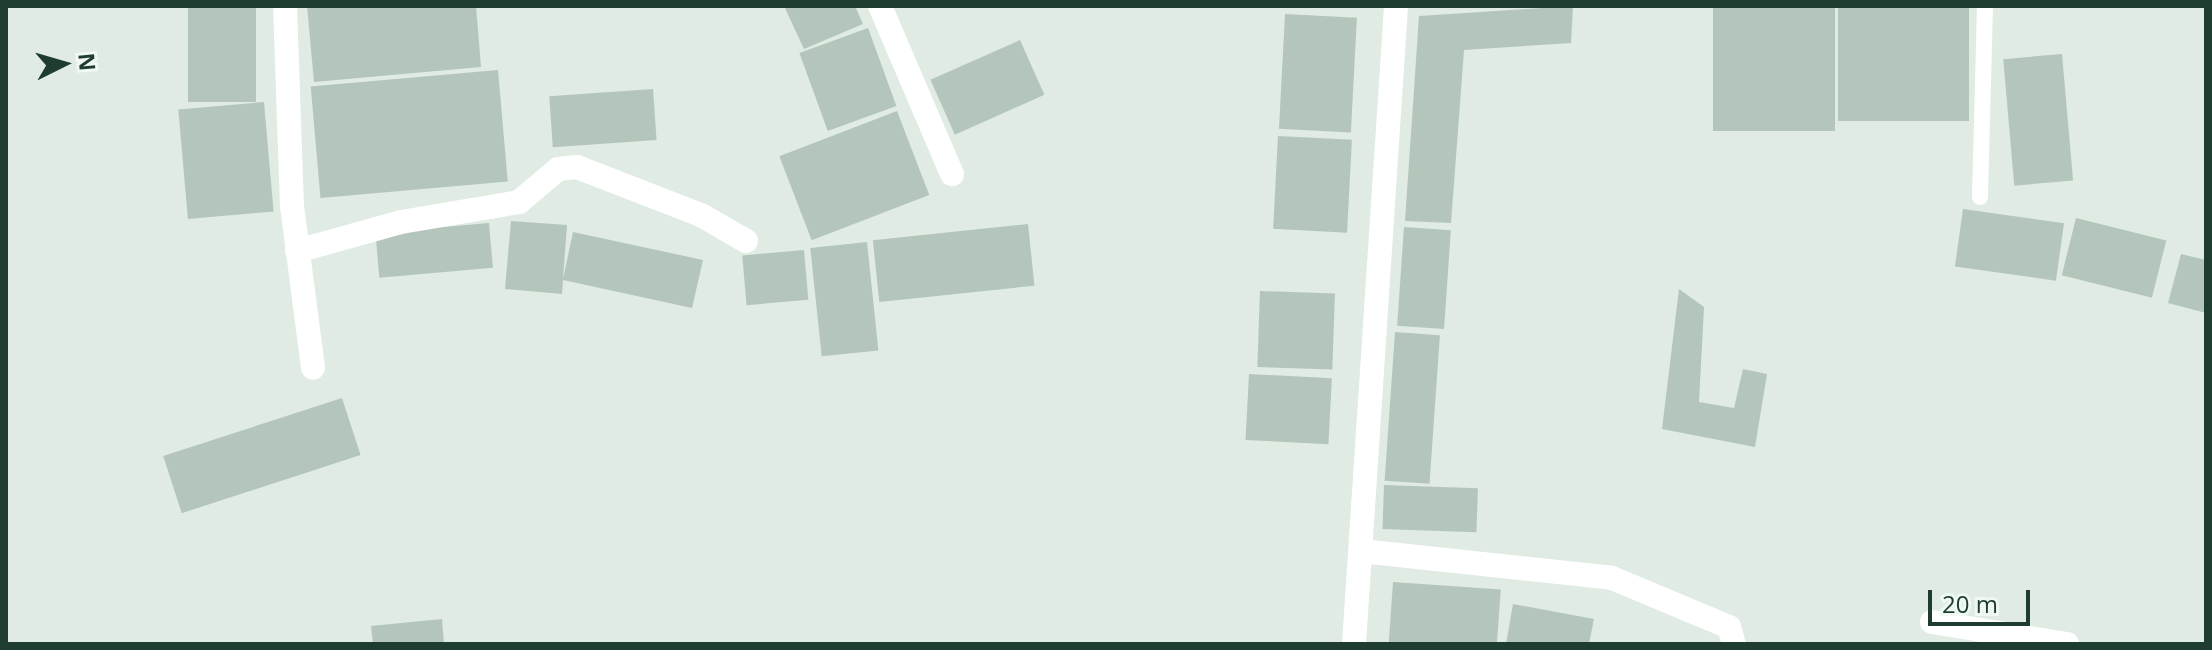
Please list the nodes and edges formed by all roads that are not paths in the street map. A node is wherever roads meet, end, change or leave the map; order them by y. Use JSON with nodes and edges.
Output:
{"nodes":[{"id":1,"x":285,"y":6,"type":"edge"},
{"id":2,"x":880,"y":6,"type":"edge"},
{"id":3,"x":1396,"y":6,"type":"edge"},
{"id":4,"x":1985,"y":6,"type":"edge"},
{"id":5,"x":952,"y":174,"type":"dead end"},
{"id":6,"x":1980,"y":197,"type":"dead end"},
{"id":7,"x":746,"y":241,"type":"dead end"},
{"id":8,"x":297,"y":251,"type":"junction"},
{"id":9,"x":313,"y":368,"type":"dead end"},
{"id":10,"x":1361,"y":551,"type":"junction"},
{"id":11,"x":1932,"y":622,"type":"dead end"},
{"id":12,"x":1354,"y":644,"type":"edge"},
{"id":13,"x":1734,"y":644,"type":"edge"},
{"id":14,"x":2067,"y":644,"type":"edge"}],
"edges":[{"from":1,"to":8,"type":"street"},
{"from":2,"to":5,"type":"street"},
{"from":3,"to":10,"type":"street"},
{"from":4,"to":6,"type":"lane"},
{"from":7,"to":8,"type":"street"},
{"from":8,"to":9,"type":"street"},
{"from":10,"to":12,"type":"street"},
{"from":10,"to":13,"type":"street"},
{"from":11,"to":14,"type":"street"}]}
